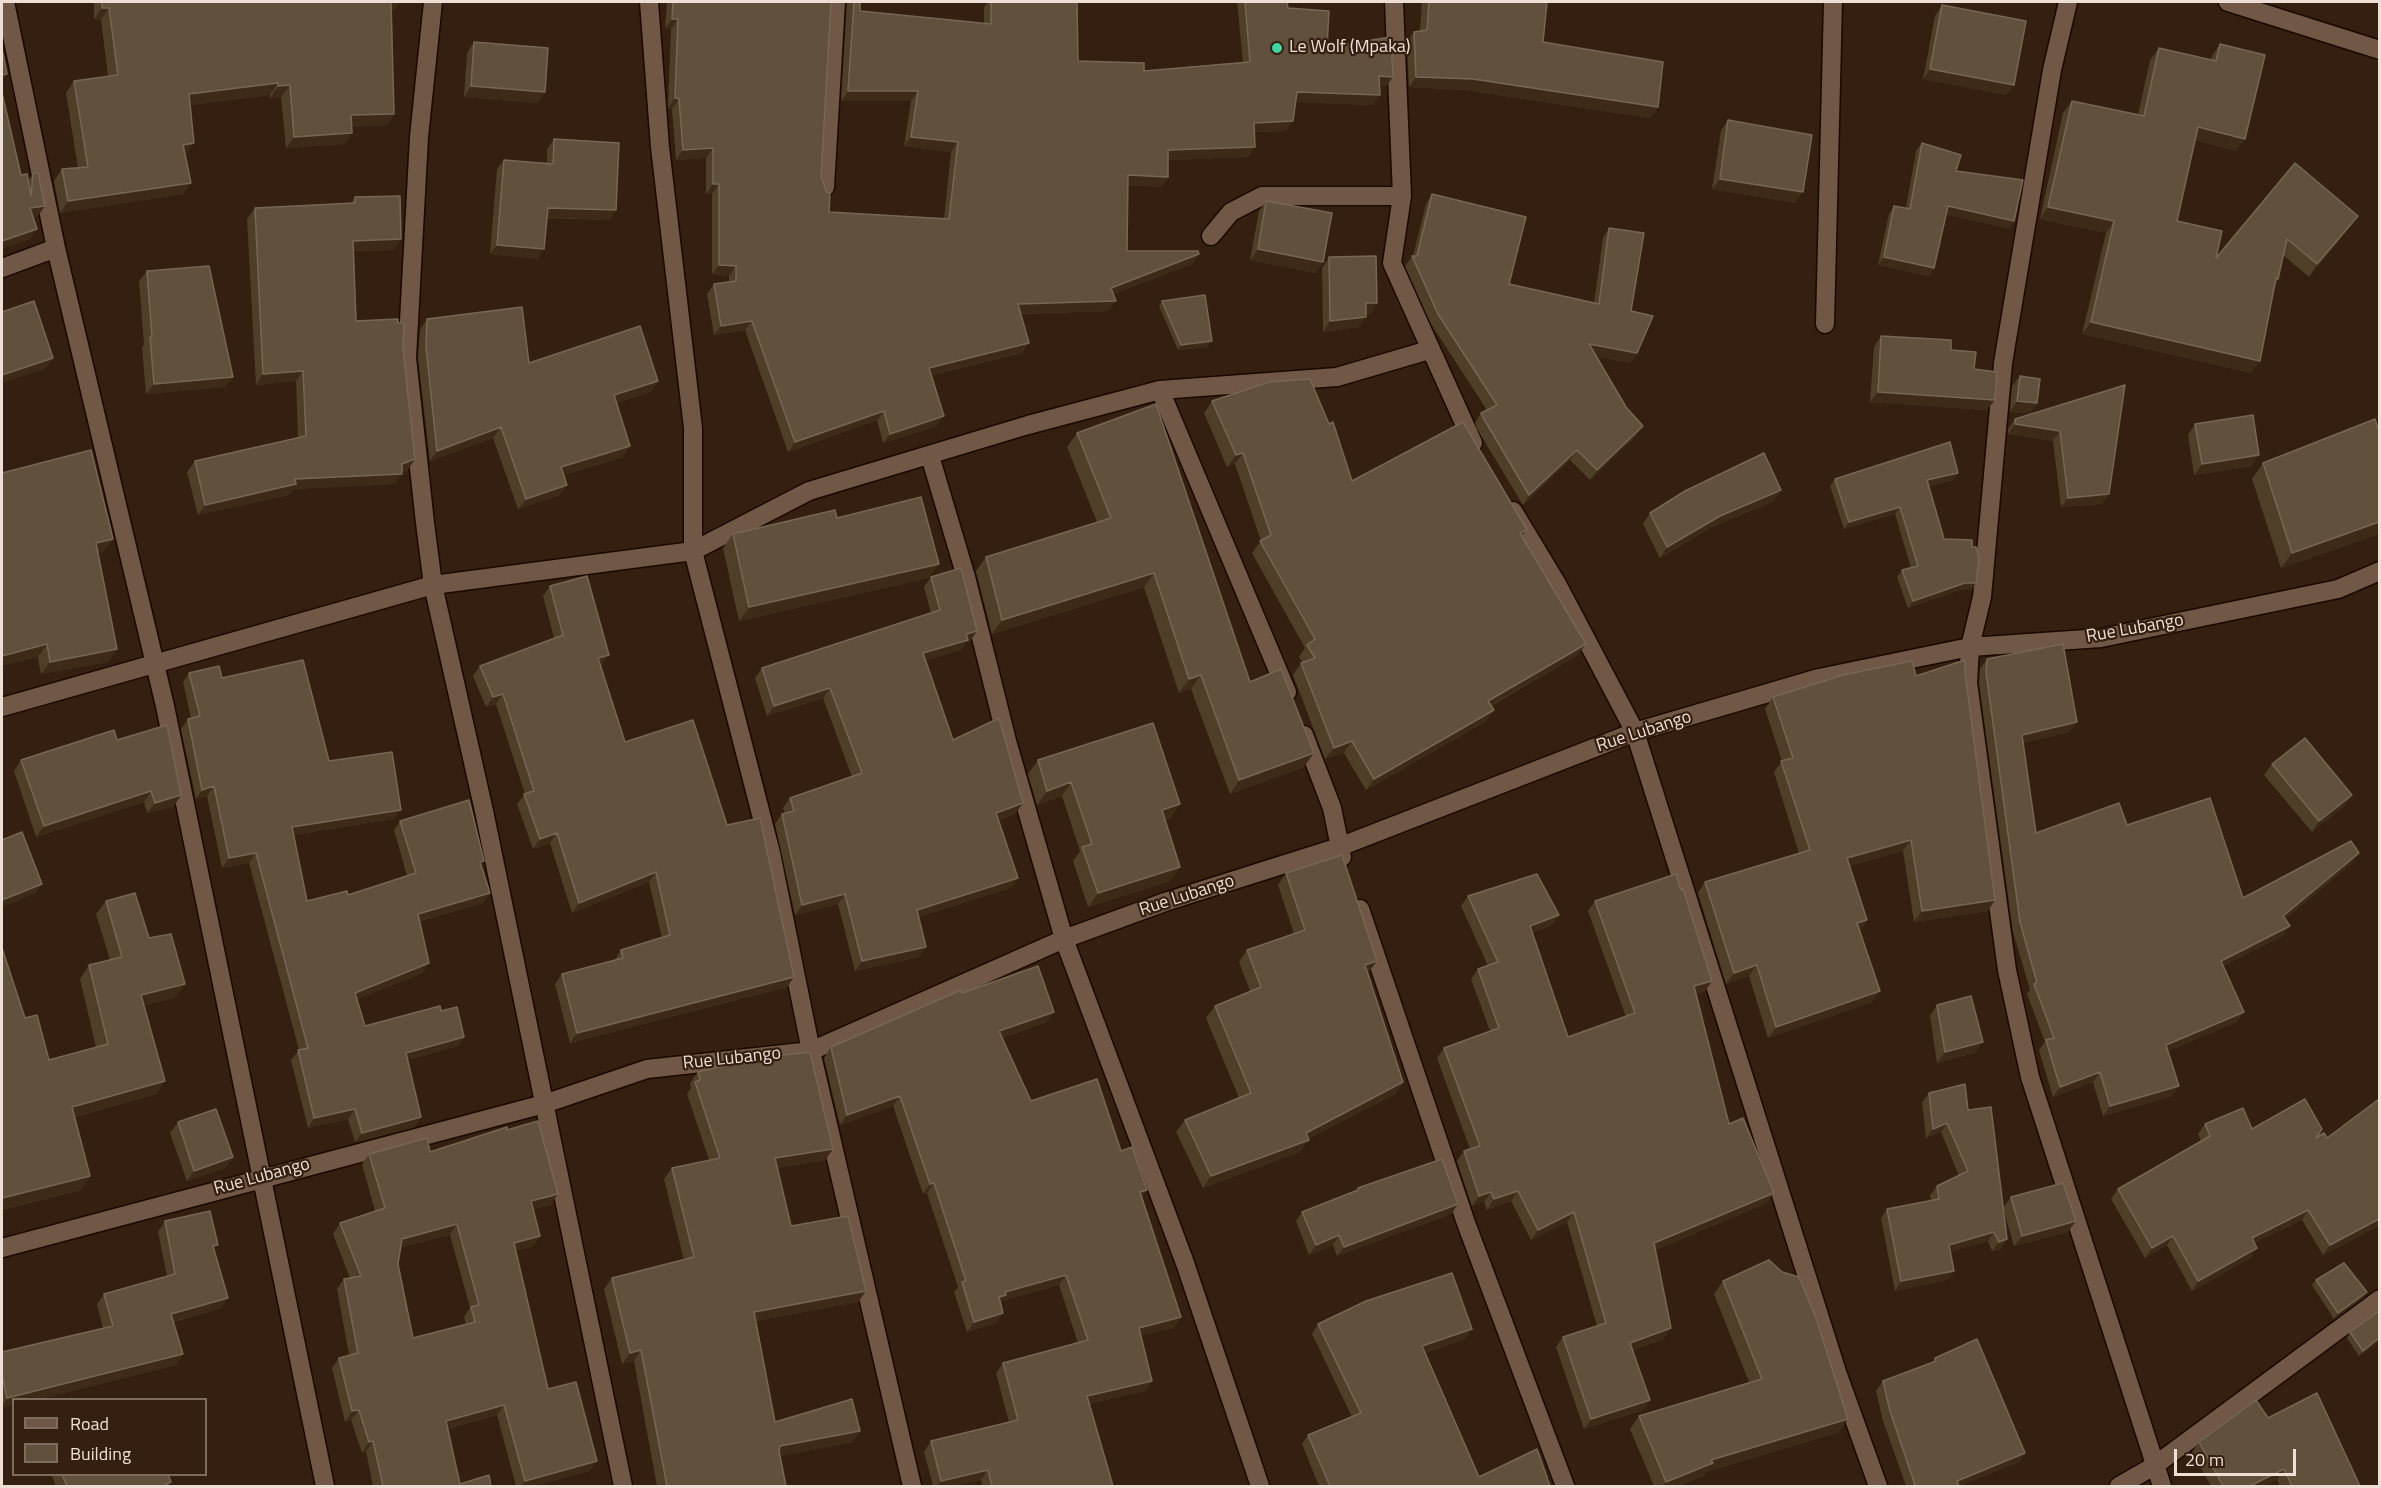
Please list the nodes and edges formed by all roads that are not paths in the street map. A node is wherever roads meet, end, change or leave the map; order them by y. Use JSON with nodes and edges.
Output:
{"nodes":[{"id":1,"x":5,"y":2,"type":"edge"},
{"id":2,"x":433,"y":2,"type":"edge"},
{"id":3,"x":649,"y":2,"type":"edge"},
{"id":4,"x":836,"y":2,"type":"edge"},
{"id":5,"x":1394,"y":2,"type":"edge"},
{"id":6,"x":1833,"y":2,"type":"edge"},
{"id":7,"x":2068,"y":2,"type":"edge"},
{"id":8,"x":2228,"y":2,"type":"edge"},
{"id":9,"x":2379,"y":50,"type":"edge"},
{"id":10,"x":825,"y":187,"type":"edge"},
{"id":11,"x":1402,"y":196,"type":"junction"},
{"id":12,"x":1211,"y":236,"type":"dead end"},
{"id":13,"x":56,"y":248,"type":"junction"},
{"id":14,"x":2,"y":268,"type":"edge"},
{"id":15,"x":1825,"y":324,"type":"dead end"},
{"id":16,"x":1429,"y":350,"type":"junction"},
{"id":17,"x":1161,"y":390,"type":"junction"},
{"id":18,"x":1479,"y":454,"type":"edge"},
{"id":19,"x":930,"y":456,"type":"junction"},
{"id":20,"x":1503,"y":494,"type":"edge"},
{"id":21,"x":693,"y":551,"type":"junction"},
{"id":22,"x":2379,"y":571,"type":"edge"},
{"id":23,"x":433,"y":585,"type":"junction"},
{"id":24,"x":1970,"y":647,"type":"junction"},
{"id":25,"x":155,"y":664,"type":"junction"},
{"id":26,"x":2,"y":707,"type":"edge"},
{"id":27,"x":1635,"y":732,"type":"junction"},
{"id":28,"x":1339,"y":847,"type":"junction"},
{"id":29,"x":1346,"y":869,"type":"edge"},
{"id":30,"x":1354,"y":892,"type":"edge"},
{"id":31,"x":1064,"y":939,"type":"junction"},
{"id":32,"x":811,"y":1051,"type":"junction"},
{"id":33,"x":544,"y":1104,"type":"junction"},
{"id":34,"x":264,"y":1177,"type":"junction"},
{"id":35,"x":2,"y":1248,"type":"edge"},
{"id":36,"x":2379,"y":1299,"type":"edge"},
{"id":37,"x":2154,"y":1466,"type":"junction"},
{"id":38,"x":325,"y":1486,"type":"edge"},
{"id":39,"x":623,"y":1486,"type":"edge"},
{"id":40,"x":912,"y":1486,"type":"edge"},
{"id":41,"x":1260,"y":1486,"type":"edge"},
{"id":42,"x":1565,"y":1486,"type":"edge"},
{"id":43,"x":1878,"y":1486,"type":"edge"},
{"id":44,"x":2119,"y":1486,"type":"edge"},
{"id":45,"x":2162,"y":1486,"type":"edge"}],
"edges":[{"from":1,"to":13,"type":"street"},
{"from":2,"to":23,"type":"street"},
{"from":3,"to":21,"type":"street"},
{"from":4,"to":10,"type":"street"},
{"from":5,"to":11,"type":"street"},
{"from":6,"to":15,"type":"street"},
{"from":7,"to":24,"type":"street"},
{"from":8,"to":9,"type":"street"},
{"from":11,"to":12,"type":"street"},
{"from":11,"to":16,"type":"street"},
{"from":13,"to":14,"type":"street"},
{"from":13,"to":25,"type":"street"},
{"from":16,"to":17,"type":"street"},
{"from":16,"to":18,"type":"street"},
{"from":17,"to":19,"type":"street"},
{"from":17,"to":28,"type":"street"},
{"from":19,"to":21,"type":"street"},
{"from":19,"to":31,"type":"street"},
{"from":20,"to":27,"type":"street"},
{"from":21,"to":23,"type":"street"},
{"from":21,"to":32,"type":"street"},
{"from":22,"to":24,"type":"street","name":"Rue Lubango"},
{"from":23,"to":25,"type":"street"},
{"from":23,"to":33,"type":"street"},
{"from":24,"to":27,"type":"street","name":"Rue Lubango"},
{"from":24,"to":37,"type":"street"},
{"from":25,"to":26,"type":"street"},
{"from":25,"to":34,"type":"street"},
{"from":27,"to":28,"type":"street","name":"Rue Lubango"},
{"from":27,"to":43,"type":"street"},
{"from":28,"to":29,"type":"street"},
{"from":28,"to":31,"type":"street","name":"Rue Lubango"},
{"from":30,"to":42,"type":"street"},
{"from":31,"to":32,"type":"street","name":"Rue Lubango"},
{"from":31,"to":41,"type":"street"},
{"from":32,"to":33,"type":"street","name":"Rue Lubango"},
{"from":32,"to":40,"type":"street"},
{"from":33,"to":34,"type":"street","name":"Rue Lubango"},
{"from":33,"to":39,"type":"street"},
{"from":34,"to":35,"type":"street","name":"Rue Lubango"},
{"from":34,"to":38,"type":"street"},
{"from":36,"to":37,"type":"street"},
{"from":37,"to":44,"type":"street"},
{"from":37,"to":45,"type":"street"}]}
